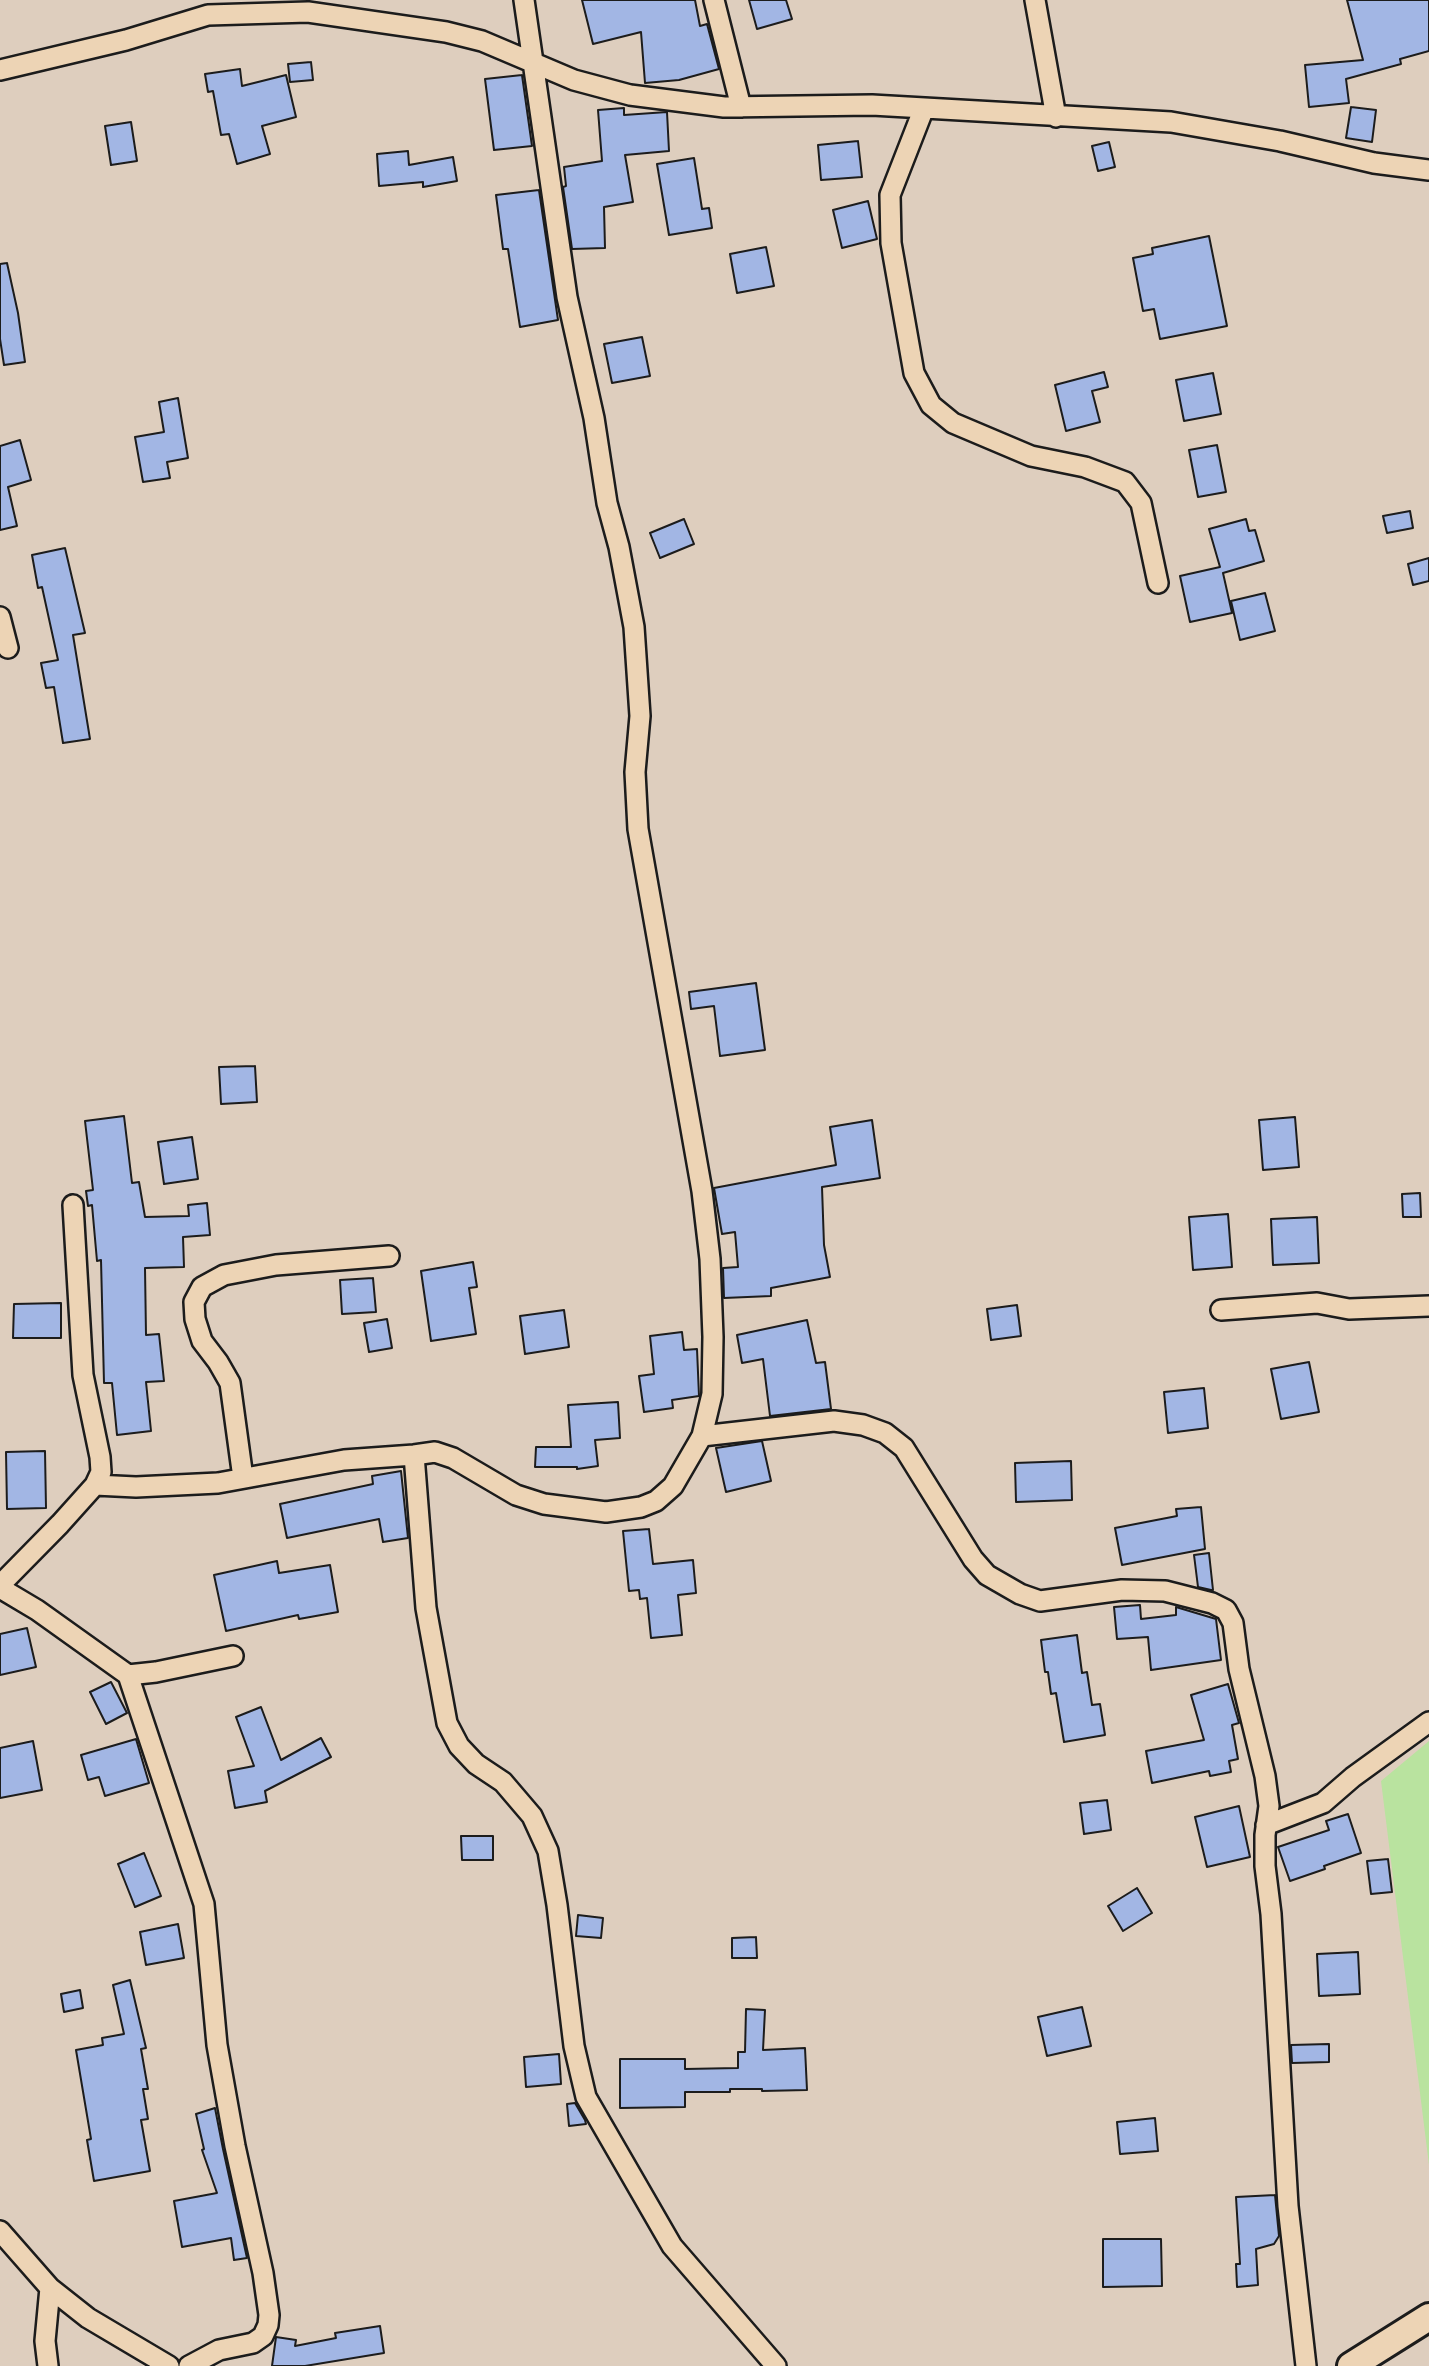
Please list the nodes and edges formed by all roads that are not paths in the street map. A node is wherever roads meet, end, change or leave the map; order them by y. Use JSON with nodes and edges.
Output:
{"nodes":[{"id":1,"x":524,"y":0,"type":"edge"},
{"id":2,"x":714,"y":0,"type":"edge"},
{"id":3,"x":1035,"y":0,"type":"edge"},
{"id":4,"x":206,"y":7,"type":"edge"},
{"id":5,"x":532,"y":61,"type":"junction"},
{"id":6,"x":0,"y":70,"type":"edge"},
{"id":7,"x":741,"y":107,"type":"junction"},
{"id":8,"x":924,"y":108,"type":"junction"},
{"id":9,"x":1056,"y":117,"type":"junction"},
{"id":10,"x":1429,"y":170,"type":"edge"},
{"id":11,"x":1158,"y":583,"type":"dead end"},
{"id":12,"x":0,"y":617,"type":"edge"},
{"id":13,"x":8,"y":648,"type":"dead end"},
{"id":14,"x":73,"y":1205,"type":"dead end"},
{"id":15,"x":389,"y":1256,"type":"dead end"},
{"id":16,"x":1429,"y":1306,"type":"edge"},
{"id":17,"x":1221,"y":1310,"type":"dead end"},
{"id":18,"x":702,"y":1436,"type":"junction"},
{"id":19,"x":414,"y":1455,"type":"junction"},
{"id":20,"x":243,"y":1478,"type":"junction"},
{"id":21,"x":95,"y":1485,"type":"junction"},
{"id":22,"x":0,"y":1586,"type":"edge"},
{"id":23,"x":233,"y":1656,"type":"dead end"},
{"id":24,"x":128,"y":1675,"type":"junction"},
{"id":25,"x":1429,"y":1722,"type":"edge"},
{"id":26,"x":1266,"y":1825,"type":"junction"},
{"id":27,"x":0,"y":2231,"type":"edge"},
{"id":28,"x":50,"y":2288,"type":"junction"},
{"id":29,"x":1429,"y":2317,"type":"edge"},
{"id":30,"x":48,"y":2366,"type":"edge"},
{"id":31,"x":169,"y":2366,"type":"edge"},
{"id":32,"x":189,"y":2366,"type":"edge"},
{"id":33,"x":776,"y":2366,"type":"edge"},
{"id":34,"x":1306,"y":2366,"type":"edge"},
{"id":35,"x":1351,"y":2366,"type":"edge"}],
"edges":[{"from":1,"to":5,"type":"street"},
{"from":2,"to":7,"type":"street"},
{"from":3,"to":9,"type":"street"},
{"from":4,"to":5,"type":"street"},
{"from":4,"to":6,"type":"street"},
{"from":5,"to":7,"type":"street"},
{"from":5,"to":18,"type":"street"},
{"from":7,"to":8,"type":"street"},
{"from":8,"to":9,"type":"street"},
{"from":8,"to":11,"type":"street"},
{"from":9,"to":10,"type":"street"},
{"from":12,"to":13,"type":"street"},
{"from":14,"to":21,"type":"street"},
{"from":15,"to":20,"type":"street"},
{"from":16,"to":17,"type":"street"},
{"from":18,"to":19,"type":"street"},
{"from":18,"to":26,"type":"street"},
{"from":19,"to":20,"type":"street"},
{"from":19,"to":33,"type":"street"},
{"from":20,"to":21,"type":"street"},
{"from":21,"to":22,"type":"street"},
{"from":22,"to":24,"type":"street"},
{"from":23,"to":24,"type":"street"},
{"from":24,"to":32,"type":"street"},
{"from":25,"to":26,"type":"street"},
{"from":26,"to":34,"type":"street"},
{"from":27,"to":28,"type":"street"},
{"from":28,"to":30,"type":"street"},
{"from":28,"to":31,"type":"street"},
{"from":29,"to":35,"type":"street"}]}
